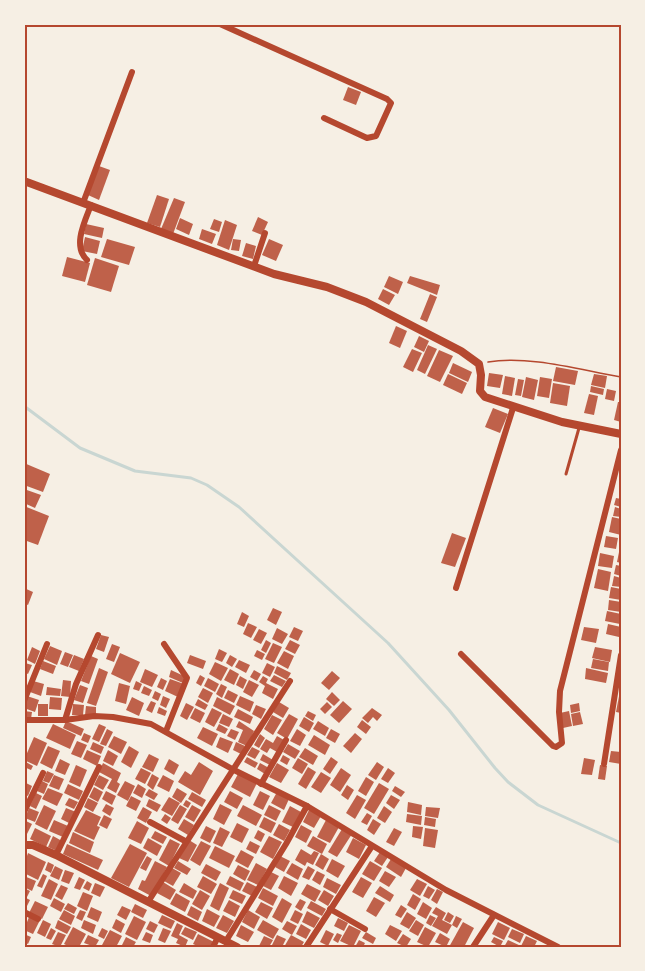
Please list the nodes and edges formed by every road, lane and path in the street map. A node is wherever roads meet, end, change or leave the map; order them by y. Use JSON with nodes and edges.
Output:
{"nodes":[{"id":1,"x":220,"y":24,"type":"edge"},
{"id":2,"x":132,"y":72,"type":"dead end"},
{"id":3,"x":324,"y":118,"type":"dead end"},
{"id":4,"x":24,"y":181,"type":"edge"},
{"id":5,"x":87,"y":204,"type":"junction"},
{"id":6,"x":265,"y":233,"type":"dead end"},
{"id":7,"x":87,"y":260,"type":"dead end"},
{"id":8,"x":254,"y":266,"type":"junction"},
{"id":9,"x":479,"y":363,"type":"junction"},
{"id":10,"x":621,"y":377,"type":"edge"},
{"id":11,"x":513,"y":408,"type":"junction"},
{"id":12,"x":580,"y":426,"type":"junction"},
{"id":13,"x":621,"y":434,"type":"edge"},
{"id":14,"x":621,"y":450,"type":"edge"},
{"id":15,"x":566,"y":474,"type":"dead end"},
{"id":16,"x":456,"y":588,"type":"dead end"},
{"id":17,"x":98,"y":635,"type":"dead end"},
{"id":18,"x":47,"y":644,"type":"dead end"},
{"id":19,"x":164,"y":644,"type":"dead end"},
{"id":20,"x":461,"y":654,"type":"dead end"},
{"id":21,"x":621,"y":655,"type":"edge"},
{"id":22,"x":290,"y":681,"type":"dead end"},
{"id":23,"x":24,"y":700,"type":"edge"},
{"id":24,"x":24,"y":720,"type":"edge"},
{"id":25,"x":65,"y":720,"type":"junction"},
{"id":26,"x":166,"y":731,"type":"junction"},
{"id":27,"x":286,"y":740,"type":"dead end"},
{"id":28,"x":604,"y":764,"type":"dead end"},
{"id":29,"x":99,"y":767,"type":"dead end"},
{"id":30,"x":234,"y":770,"type":"junction"},
{"id":31,"x":44,"y":773,"type":"dead end"},
{"id":32,"x":261,"y":784,"type":"junction"},
{"id":33,"x":307,"y":806,"type":"junction"},
{"id":34,"x":24,"y":812,"type":"edge"},
{"id":35,"x":150,"y":822,"type":"dead end"},
{"id":36,"x":185,"y":841,"type":"junction"},
{"id":37,"x":24,"y":845,"type":"edge"},
{"id":38,"x":372,"y":846,"type":"junction"},
{"id":39,"x":56,"y":855,"type":"junction"},
{"id":40,"x":179,"y":859,"type":"dead end"},
{"id":41,"x":149,"y":898,"type":"junction"},
{"id":42,"x":330,"y":909,"type":"junction"},
{"id":43,"x":24,"y":912,"type":"edge"},
{"id":44,"x":494,"y":915,"type":"junction"},
{"id":45,"x":38,"y":919,"type":"dead end"},
{"id":46,"x":365,"y":929,"type":"dead end"},
{"id":47,"x":218,"y":937,"type":"junction"},
{"id":48,"x":226,"y":941,"type":"junction"},
{"id":49,"x":213,"y":947,"type":"edge"},
{"id":50,"x":237,"y":947,"type":"edge"},
{"id":51,"x":306,"y":947,"type":"edge"},
{"id":52,"x":473,"y":947,"type":"edge"},
{"id":53,"x":558,"y":947,"type":"edge"}],
"edges":[{"from":1,"to":3,"type":"street"},
{"from":2,"to":5,"type":"street"},
{"from":4,"to":5,"type":"street"},
{"from":5,"to":7,"type":"street"},
{"from":5,"to":8,"type":"street"},
{"from":6,"to":8,"type":"street"},
{"from":8,"to":9,"type":"street"},
{"from":9,"to":10,"type":"path"},
{"from":9,"to":11,"type":"street"},
{"from":11,"to":12,"type":"street"},
{"from":11,"to":16,"type":"street"},
{"from":12,"to":13,"type":"street"},
{"from":12,"to":15,"type":"lane"},
{"from":14,"to":20,"type":"street"},
{"from":17,"to":25,"type":"street"},
{"from":18,"to":23,"type":"street"},
{"from":19,"to":26,"type":"street"},
{"from":21,"to":28,"type":"street"},
{"from":22,"to":30,"type":"street"},
{"from":24,"to":25,"type":"street"},
{"from":25,"to":26,"type":"street"},
{"from":26,"to":30,"type":"street"},
{"from":27,"to":32,"type":"street"},
{"from":29,"to":39,"type":"street"},
{"from":30,"to":32,"type":"street"},
{"from":30,"to":36,"type":"street"},
{"from":31,"to":34,"type":"street"},
{"from":32,"to":33,"type":"street"},
{"from":33,"to":38,"type":"street"},
{"from":33,"to":48,"type":"street"},
{"from":35,"to":36,"type":"street"},
{"from":36,"to":41,"type":"street"},
{"from":37,"to":39,"type":"street"},
{"from":38,"to":42,"type":"street"},
{"from":38,"to":44,"type":"street"},
{"from":39,"to":41,"type":"street"},
{"from":40,"to":41,"type":"street"},
{"from":41,"to":47,"type":"street"},
{"from":42,"to":46,"type":"street"},
{"from":42,"to":51,"type":"street"},
{"from":43,"to":45,"type":"street"},
{"from":44,"to":52,"type":"street"},
{"from":44,"to":53,"type":"street"},
{"from":47,"to":48,"type":"street"},
{"from":47,"to":49,"type":"street"},
{"from":48,"to":50,"type":"street"}]}
